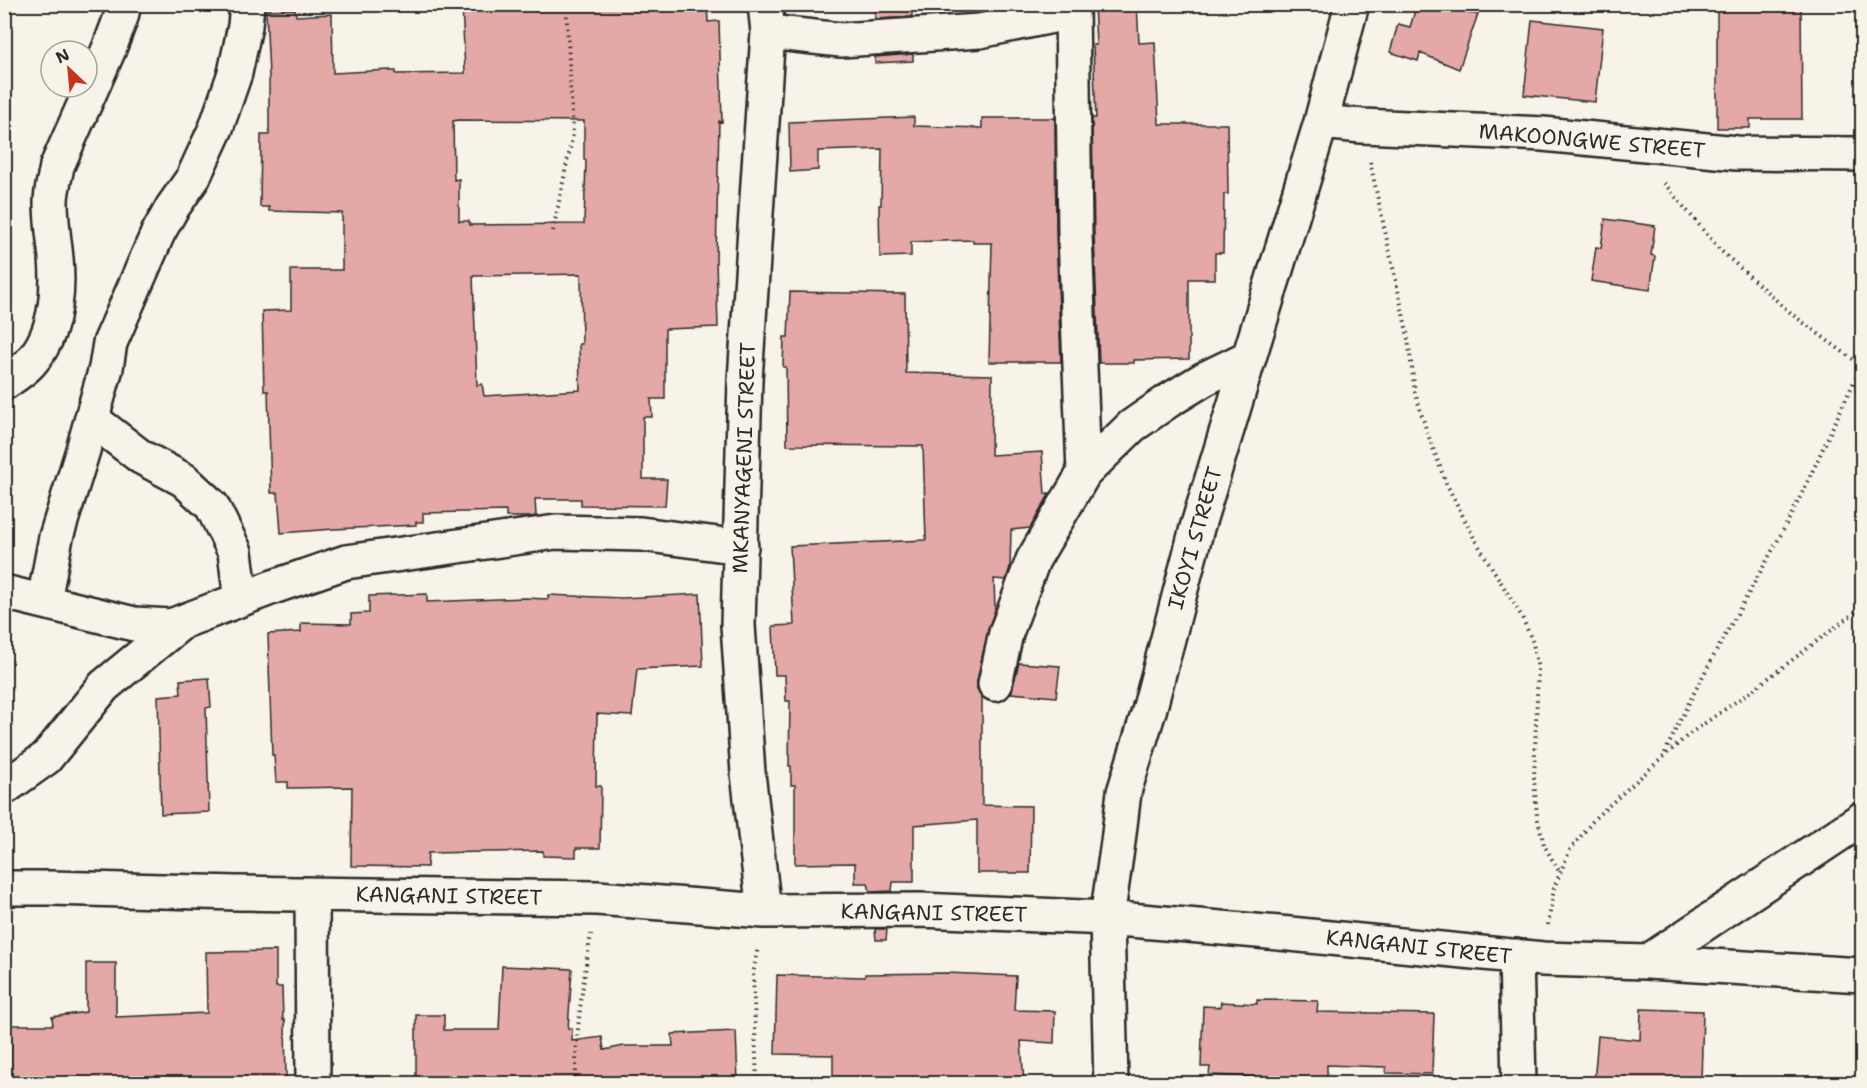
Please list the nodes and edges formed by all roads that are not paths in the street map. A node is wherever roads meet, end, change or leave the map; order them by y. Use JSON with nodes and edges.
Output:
{"nodes":[{"id":1,"x":124,"y":4,"type":"edge"},
{"id":2,"x":248,"y":4,"type":"edge"},
{"id":3,"x":1352,"y":4,"type":"edge"},
{"id":4,"x":1072,"y":8,"type":"edge"},
{"id":5,"x":767,"y":18,"type":"edge"},
{"id":6,"x":1321,"y":122,"type":"junction"},
{"id":7,"x":1863,"y":154,"type":"edge"},
{"id":8,"x":1249,"y":357,"type":"junction"},
{"id":9,"x":4,"y":384,"type":"edge"},
{"id":10,"x":92,"y":420,"type":"junction"},
{"id":11,"x":1084,"y":473,"type":"junction"},
{"id":12,"x":741,"y":547,"type":"junction"},
{"id":13,"x":4,"y":592,"type":"edge"},
{"id":14,"x":241,"y":599,"type":"junction"},
{"id":15,"x":44,"y":601,"type":"junction"},
{"id":16,"x":182,"y":622,"type":"junction"},
{"id":17,"x":995,"y":684,"type":"dead end"},
{"id":18,"x":4,"y":788,"type":"edge"},
{"id":19,"x":1863,"y":819,"type":"edge"},
{"id":20,"x":4,"y":888,"type":"edge"},
{"id":21,"x":312,"y":894,"type":"junction"},
{"id":22,"x":764,"y":911,"type":"junction"},
{"id":23,"x":1107,"y":918,"type":"junction"},
{"id":24,"x":1530,"y":957,"type":"junction"},
{"id":25,"x":1647,"y":962,"type":"junction"},
{"id":26,"x":1863,"y":975,"type":"edge"},
{"id":27,"x":313,"y":1083,"type":"edge"},
{"id":28,"x":1111,"y":1083,"type":"edge"},
{"id":29,"x":1520,"y":1083,"type":"edge"}],
"edges":[{"from":1,"to":9,"type":"street"},
{"from":2,"to":10,"type":"street"},
{"from":3,"to":6,"type":"street","name":"IKOYI STREET"},
{"from":4,"to":5,"type":"street"},
{"from":4,"to":11,"type":"street"},
{"from":5,"to":12,"type":"street","name":"MKANYAGENI STREET"},
{"from":6,"to":7,"type":"street","name":"MAKOONGWE STREET"},
{"from":6,"to":8,"type":"street","name":"IKOYI STREET"},
{"from":8,"to":11,"type":"street"},
{"from":8,"to":23,"type":"street","name":"IKOYI STREET"},
{"from":10,"to":14,"type":"street"},
{"from":10,"to":15,"type":"street"},
{"from":11,"to":17,"type":"street"},
{"from":12,"to":14,"type":"street"},
{"from":12,"to":22,"type":"street","name":"MKANYAGENI STREET"},
{"from":13,"to":15,"type":"street"},
{"from":14,"to":16,"type":"street"},
{"from":15,"to":16,"type":"street"},
{"from":16,"to":18,"type":"street"},
{"from":19,"to":25,"type":"street"},
{"from":20,"to":21,"type":"street","name":"KANGANI STREET"},
{"from":21,"to":22,"type":"street","name":"KANGANI STREET"},
{"from":21,"to":27,"type":"street"},
{"from":22,"to":23,"type":"street","name":"KANGANI STREET"},
{"from":23,"to":24,"type":"street","name":"KANGANI STREET"},
{"from":23,"to":28,"type":"street","name":"IKOYI STREET"},
{"from":24,"to":25,"type":"street","name":"KANGANI STREET"},
{"from":24,"to":29,"type":"street"},
{"from":25,"to":26,"type":"street","name":"KANGANI STREET"}]}
